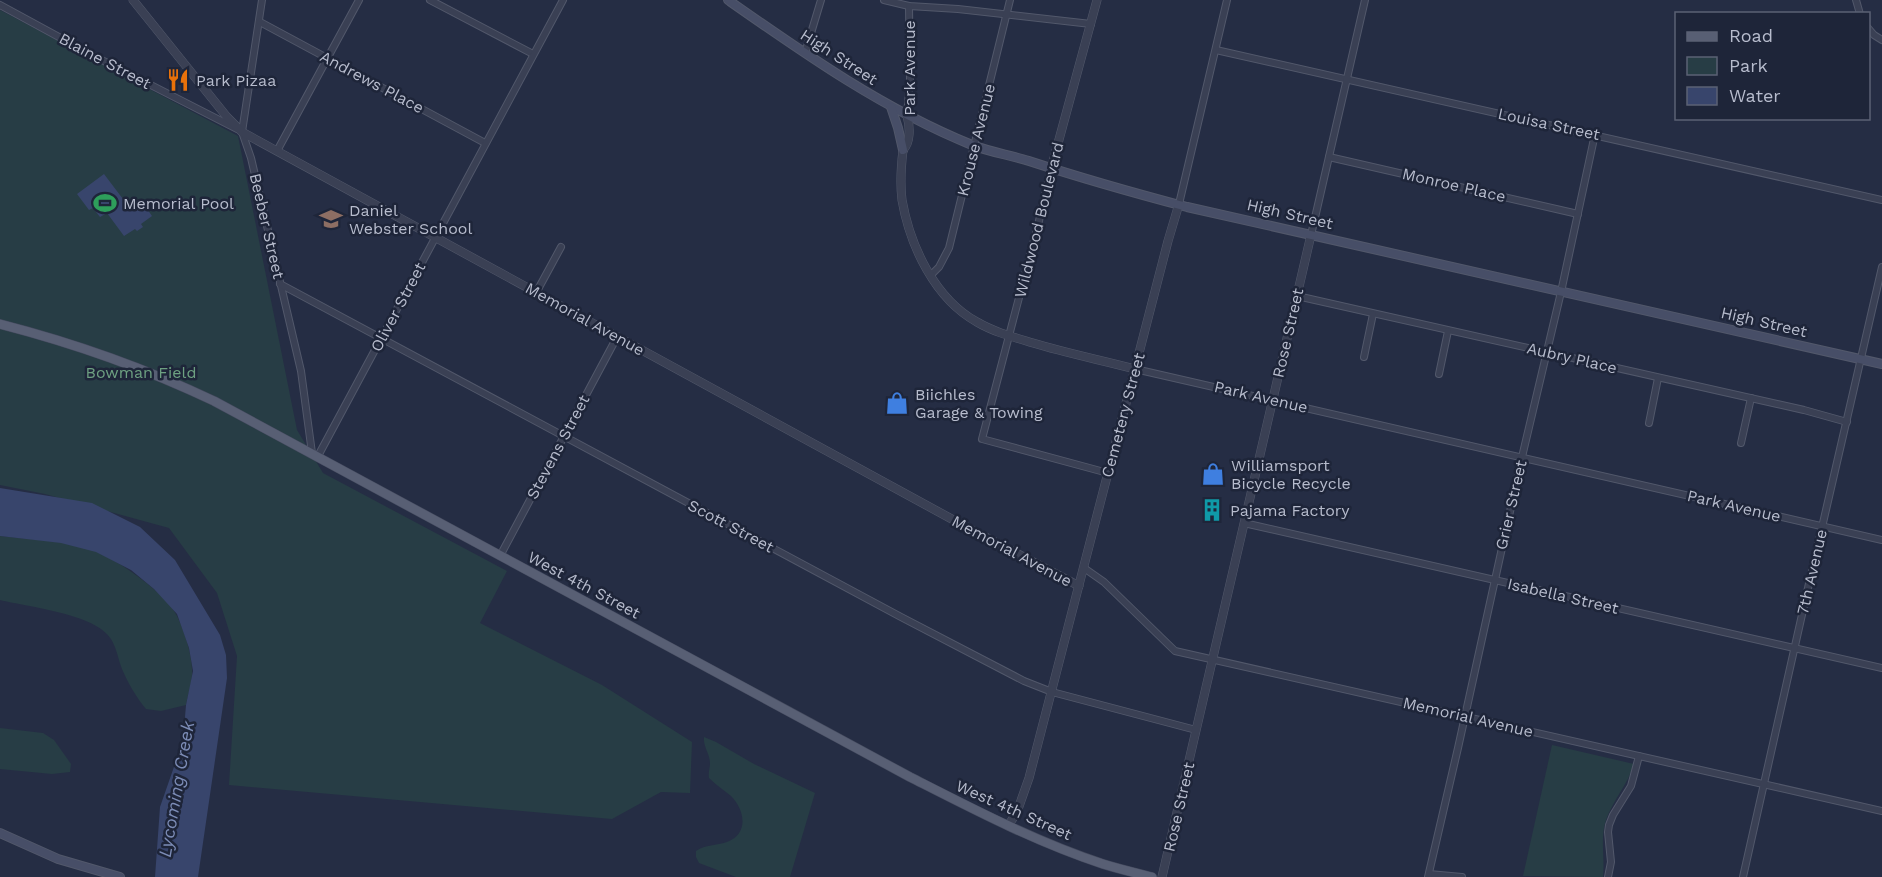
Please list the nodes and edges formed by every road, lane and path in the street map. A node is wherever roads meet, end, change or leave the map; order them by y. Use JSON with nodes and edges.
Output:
{"nodes":[{"id":1,"x":133,"y":0,"type":"edge"},
{"id":2,"x":262,"y":0,"type":"edge"},
{"id":3,"x":359,"y":0,"type":"edge"},
{"id":4,"x":430,"y":0,"type":"edge"},
{"id":5,"x":563,"y":0,"type":"edge"},
{"id":6,"x":728,"y":0,"type":"edge"},
{"id":7,"x":821,"y":0,"type":"edge"},
{"id":8,"x":884,"y":0,"type":"edge"},
{"id":9,"x":1010,"y":0,"type":"edge"},
{"id":10,"x":1097,"y":0,"type":"edge"},
{"id":11,"x":1227,"y":0,"type":"edge"},
{"id":12,"x":1365,"y":0,"type":"edge"},
{"id":13,"x":0,"y":5,"type":"edge"},
{"id":14,"x":909,"y":6,"type":"junction"},
{"id":15,"x":1007,"y":15,"type":"junction"},
{"id":16,"x":260,"y":22,"type":"junction"},
{"id":17,"x":1091,"y":24,"type":"junction"},
{"id":18,"x":1870,"y":29,"type":"edge"},
{"id":19,"x":1882,"y":40,"type":"edge"},
{"id":20,"x":1216,"y":50,"type":"junction"},
{"id":21,"x":805,"y":53,"type":"junction"},
{"id":22,"x":533,"y":54,"type":"junction"},
{"id":23,"x":328,"y":58,"type":"junction"},
{"id":24,"x":1347,"y":79,"type":"junction"},
{"id":25,"x":891,"y":107,"type":"junction"},
{"id":26,"x":907,"y":116,"type":"junction"},
{"id":27,"x":242,"y":132,"type":"junction"},
{"id":28,"x":1595,"y":134,"type":"junction"},
{"id":29,"x":485,"y":143,"type":"junction"},
{"id":30,"x":974,"y":146,"type":"junction"},
{"id":31,"x":903,"y":150,"type":"junction"},
{"id":32,"x":277,"y":151,"type":"junction"},
{"id":33,"x":1329,"y":157,"type":"junction"},
{"id":34,"x":1051,"y":169,"type":"junction"},
{"id":35,"x":1882,"y":200,"type":"edge"},
{"id":36,"x":1179,"y":204,"type":"junction"},
{"id":37,"x":1578,"y":214,"type":"junction"},
{"id":38,"x":1311,"y":235,"type":"junction"},
{"id":39,"x":435,"y":237,"type":"junction"},
{"id":40,"x":561,"y":247,"type":"dead end"},
{"id":41,"x":1882,"y":267,"type":"edge"},
{"id":42,"x":931,"y":275,"type":"junction"},
{"id":43,"x":280,"y":284,"type":"junction"},
{"id":44,"x":1561,"y":292,"type":"junction"},
{"id":45,"x":537,"y":293,"type":"junction"},
{"id":46,"x":1297,"y":296,"type":"junction"},
{"id":47,"x":1373,"y":314,"type":"junction"},
{"id":48,"x":0,"y":324,"type":"edge"},
{"id":49,"x":1448,"y":331,"type":"junction"},
{"id":50,"x":1009,"y":336,"type":"junction"},
{"id":51,"x":381,"y":337,"type":"junction"},
{"id":52,"x":617,"y":337,"type":"junction"},
{"id":53,"x":1547,"y":352,"type":"junction"},
{"id":54,"x":1364,"y":357,"type":"dead end"},
{"id":55,"x":1861,"y":359,"type":"junction"},
{"id":56,"x":1882,"y":364,"type":"edge"},
{"id":57,"x":1135,"y":369,"type":"junction"},
{"id":58,"x":1439,"y":374,"type":"dead end"},
{"id":59,"x":1658,"y":378,"type":"junction"},
{"id":60,"x":1751,"y":398,"type":"junction"},
{"id":61,"x":1273,"y":400,"type":"junction"},
{"id":62,"x":1649,"y":420,"type":"dead end"},
{"id":63,"x":1846,"y":422,"type":"junction"},
{"id":64,"x":564,"y":436,"type":"junction"},
{"id":65,"x":1741,"y":443,"type":"dead end"},
{"id":66,"x":315,"y":454,"type":"junction"},
{"id":67,"x":1522,"y":457,"type":"junction"},
{"id":68,"x":1108,"y":473,"type":"junction"},
{"id":69,"x":1244,"y":524,"type":"junction"},
{"id":70,"x":1822,"y":526,"type":"junction"},
{"id":71,"x":1882,"y":540,"type":"edge"},
{"id":72,"x":500,"y":556,"type":"junction"},
{"id":73,"x":1084,"y":568,"type":"junction"},
{"id":74,"x":1494,"y":580,"type":"junction"},
{"id":75,"x":1079,"y":586,"type":"junction"},
{"id":76,"x":1794,"y":648,"type":"junction"},
{"id":77,"x":1213,"y":659,"type":"junction"},
{"id":78,"x":1882,"y":668,"type":"edge"},
{"id":79,"x":1052,"y":692,"type":"junction"},
{"id":80,"x":1464,"y":716,"type":"junction"},
{"id":81,"x":1196,"y":730,"type":"junction"},
{"id":82,"x":1640,"y":756,"type":"junction"},
{"id":83,"x":1764,"y":784,"type":"junction"},
{"id":84,"x":1882,"y":811,"type":"edge"},
{"id":85,"x":1008,"y":826,"type":"junction"},
{"id":86,"x":0,"y":833,"type":"edge"},
{"id":87,"x":1428,"y":875,"type":"edge"},
{"id":88,"x":120,"y":877,"type":"edge"},
{"id":89,"x":1152,"y":877,"type":"edge"},
{"id":90,"x":1162,"y":877,"type":"edge"},
{"id":91,"x":1462,"y":877,"type":"edge"},
{"id":92,"x":1608,"y":877,"type":"edge"},
{"id":93,"x":1743,"y":877,"type":"edge"}],
"edges":[{"from":1,"to":27,"type":"street","name":"Memorial Avenue"},
{"from":2,"to":16,"type":"street","name":"Beeber Street"},
{"from":3,"to":23,"type":"street"},
{"from":4,"to":22,"type":"street"},
{"from":5,"to":22,"type":"street","name":"Oliver Street"},
{"from":6,"to":21,"type":"main road","name":"High Street"},
{"from":7,"to":21,"type":"street"},
{"from":8,"to":14,"type":"street"},
{"from":9,"to":15,"type":"street","name":"Krouse Avenue"},
{"from":10,"to":17,"type":"street","name":"Wildwood Boulevard"},
{"from":11,"to":20,"type":"street","name":"Cemetery Street"},
{"from":12,"to":24,"type":"street","name":"Rose Street"},
{"from":13,"to":27,"type":"street","name":"Blaine Street"},
{"from":14,"to":15,"type":"street"},
{"from":14,"to":26,"type":"street","name":"Park Avenue"},
{"from":15,"to":17,"type":"street"},
{"from":15,"to":30,"type":"street","name":"Krouse Avenue"},
{"from":16,"to":23,"type":"street","name":"Andrews Place"},
{"from":16,"to":27,"type":"street","name":"Beeber Street"},
{"from":17,"to":34,"type":"street","name":"Wildwood Boulevard"},
{"from":18,"to":19,"type":"street"},
{"from":20,"to":24,"type":"street","name":"Louisa Street"},
{"from":20,"to":36,"type":"street","name":"Cemetery Street"},
{"from":21,"to":25,"type":"main road","name":"High Street"},
{"from":22,"to":29,"type":"street","name":"Oliver Street"},
{"from":23,"to":29,"type":"street","name":"Andrews Place"},
{"from":23,"to":32,"type":"street"},
{"from":24,"to":28,"type":"street","name":"Louisa Street"},
{"from":24,"to":33,"type":"street","name":"Rose Street"},
{"from":25,"to":26,"type":"main road","name":"High Street"},
{"from":25,"to":31,"type":"main road"},
{"from":26,"to":30,"type":"main road","name":"High Street"},
{"from":26,"to":31,"type":"street","name":"Park Avenue"},
{"from":27,"to":32,"type":"street","name":"Memorial Avenue"},
{"from":27,"to":43,"type":"street","name":"Beeber Street"},
{"from":28,"to":35,"type":"street","name":"Louisa Street"},
{"from":28,"to":37,"type":"street","name":"Grier Street"},
{"from":29,"to":39,"type":"street","name":"Oliver Street"},
{"from":30,"to":34,"type":"main road","name":"High Street"},
{"from":30,"to":42,"type":"street","name":"Krouse Avenue"},
{"from":31,"to":42,"type":"street","name":"Park Avenue"},
{"from":32,"to":39,"type":"street","name":"Memorial Avenue"},
{"from":33,"to":37,"type":"street","name":"Monroe Place"},
{"from":33,"to":38,"type":"street","name":"Rose Street"},
{"from":34,"to":36,"type":"main road","name":"High Street"},
{"from":34,"to":50,"type":"street","name":"Wildwood Boulevard"},
{"from":36,"to":38,"type":"main road","name":"High Street"},
{"from":36,"to":57,"type":"street","name":"Cemetery Street"},
{"from":37,"to":44,"type":"street","name":"Grier Street"},
{"from":38,"to":44,"type":"main road","name":"High Street"},
{"from":38,"to":46,"type":"street","name":"Rose Street"},
{"from":39,"to":45,"type":"street","name":"Memorial Avenue"},
{"from":39,"to":51,"type":"street","name":"Oliver Street"},
{"from":40,"to":45,"type":"street"},
{"from":41,"to":55,"type":"street","name":"7th Avenue"},
{"from":42,"to":50,"type":"street","name":"Park Avenue"},
{"from":43,"to":51,"type":"street","name":"Scott Street"},
{"from":43,"to":66,"type":"street","name":"Beeber Street"},
{"from":44,"to":53,"type":"street","name":"Grier Street"},
{"from":44,"to":55,"type":"main road","name":"High Street"},
{"from":45,"to":52,"type":"street","name":"Memorial Avenue"},
{"from":46,"to":47,"type":"street","name":"Aubry Place"},
{"from":46,"to":61,"type":"street","name":"Rose Street"},
{"from":47,"to":49,"type":"street","name":"Aubry Place"},
{"from":47,"to":54,"type":"street"},
{"from":48,"to":66,"type":"main road","name":"West 4th Street"},
{"from":49,"to":53,"type":"street","name":"Aubry Place"},
{"from":49,"to":58,"type":"street"},
{"from":50,"to":57,"type":"street","name":"Park Avenue"},
{"from":50,"to":68,"type":"street","name":"Wildwood Boulevard"},
{"from":51,"to":64,"type":"street","name":"Scott Street"},
{"from":51,"to":66,"type":"street","name":"Oliver Street"},
{"from":52,"to":64,"type":"street","name":"Stevens Street"},
{"from":52,"to":75,"type":"street","name":"Memorial Avenue"},
{"from":53,"to":59,"type":"street","name":"Aubry Place"},
{"from":53,"to":67,"type":"street","name":"Grier Street"},
{"from":55,"to":56,"type":"main road","name":"High Street"},
{"from":55,"to":63,"type":"street","name":"7th Avenue"},
{"from":57,"to":61,"type":"street","name":"Park Avenue"},
{"from":57,"to":68,"type":"street","name":"Cemetery Street"},
{"from":59,"to":60,"type":"street","name":"Aubry Place"},
{"from":59,"to":62,"type":"street"},
{"from":60,"to":63,"type":"street","name":"Aubry Place"},
{"from":60,"to":65,"type":"street"},
{"from":61,"to":67,"type":"street","name":"Park Avenue"},
{"from":61,"to":69,"type":"street","name":"Rose Street"},
{"from":63,"to":70,"type":"street","name":"7th Avenue"},
{"from":64,"to":72,"type":"street","name":"Stevens Street"},
{"from":64,"to":79,"type":"street","name":"Scott Street"},
{"from":66,"to":72,"type":"main road","name":"West 4th Street"},
{"from":67,"to":70,"type":"street","name":"Park Avenue"},
{"from":67,"to":74,"type":"street","name":"Grier Street"},
{"from":68,"to":73,"type":"street","name":"Cemetery Street"},
{"from":69,"to":74,"type":"street","name":"Isabella Street"},
{"from":69,"to":77,"type":"street","name":"Rose Street"},
{"from":70,"to":71,"type":"street","name":"Park Avenue"},
{"from":70,"to":76,"type":"street","name":"7th Avenue"},
{"from":72,"to":85,"type":"main road","name":"West 4th Street"},
{"from":73,"to":75,"type":"street","name":"Cemetery Street"},
{"from":73,"to":77,"type":"street","name":"Memorial Avenue"},
{"from":74,"to":76,"type":"street","name":"Isabella Street"},
{"from":74,"to":80,"type":"street","name":"Grier Street"},
{"from":75,"to":79,"type":"street","name":"Cemetery Street"},
{"from":76,"to":78,"type":"street","name":"Isabella Street"},
{"from":76,"to":83,"type":"street","name":"7th Avenue"},
{"from":77,"to":80,"type":"street","name":"Memorial Avenue"},
{"from":77,"to":81,"type":"street","name":"Rose Street"},
{"from":79,"to":81,"type":"street","name":"Scott Street"},
{"from":79,"to":85,"type":"street","name":"Cemetery Street"},
{"from":80,"to":82,"type":"street","name":"Memorial Avenue"},
{"from":80,"to":87,"type":"street","name":"Grier Street"},
{"from":81,"to":90,"type":"street","name":"Rose Street"},
{"from":82,"to":83,"type":"street","name":"Memorial Avenue"},
{"from":82,"to":92,"type":"street"},
{"from":83,"to":84,"type":"street","name":"Memorial Avenue"},
{"from":83,"to":93,"type":"street","name":"7th Avenue"},
{"from":85,"to":89,"type":"main road","name":"West 4th Street"},
{"from":86,"to":88,"type":"main road"},
{"from":87,"to":91,"type":"street"}]}
